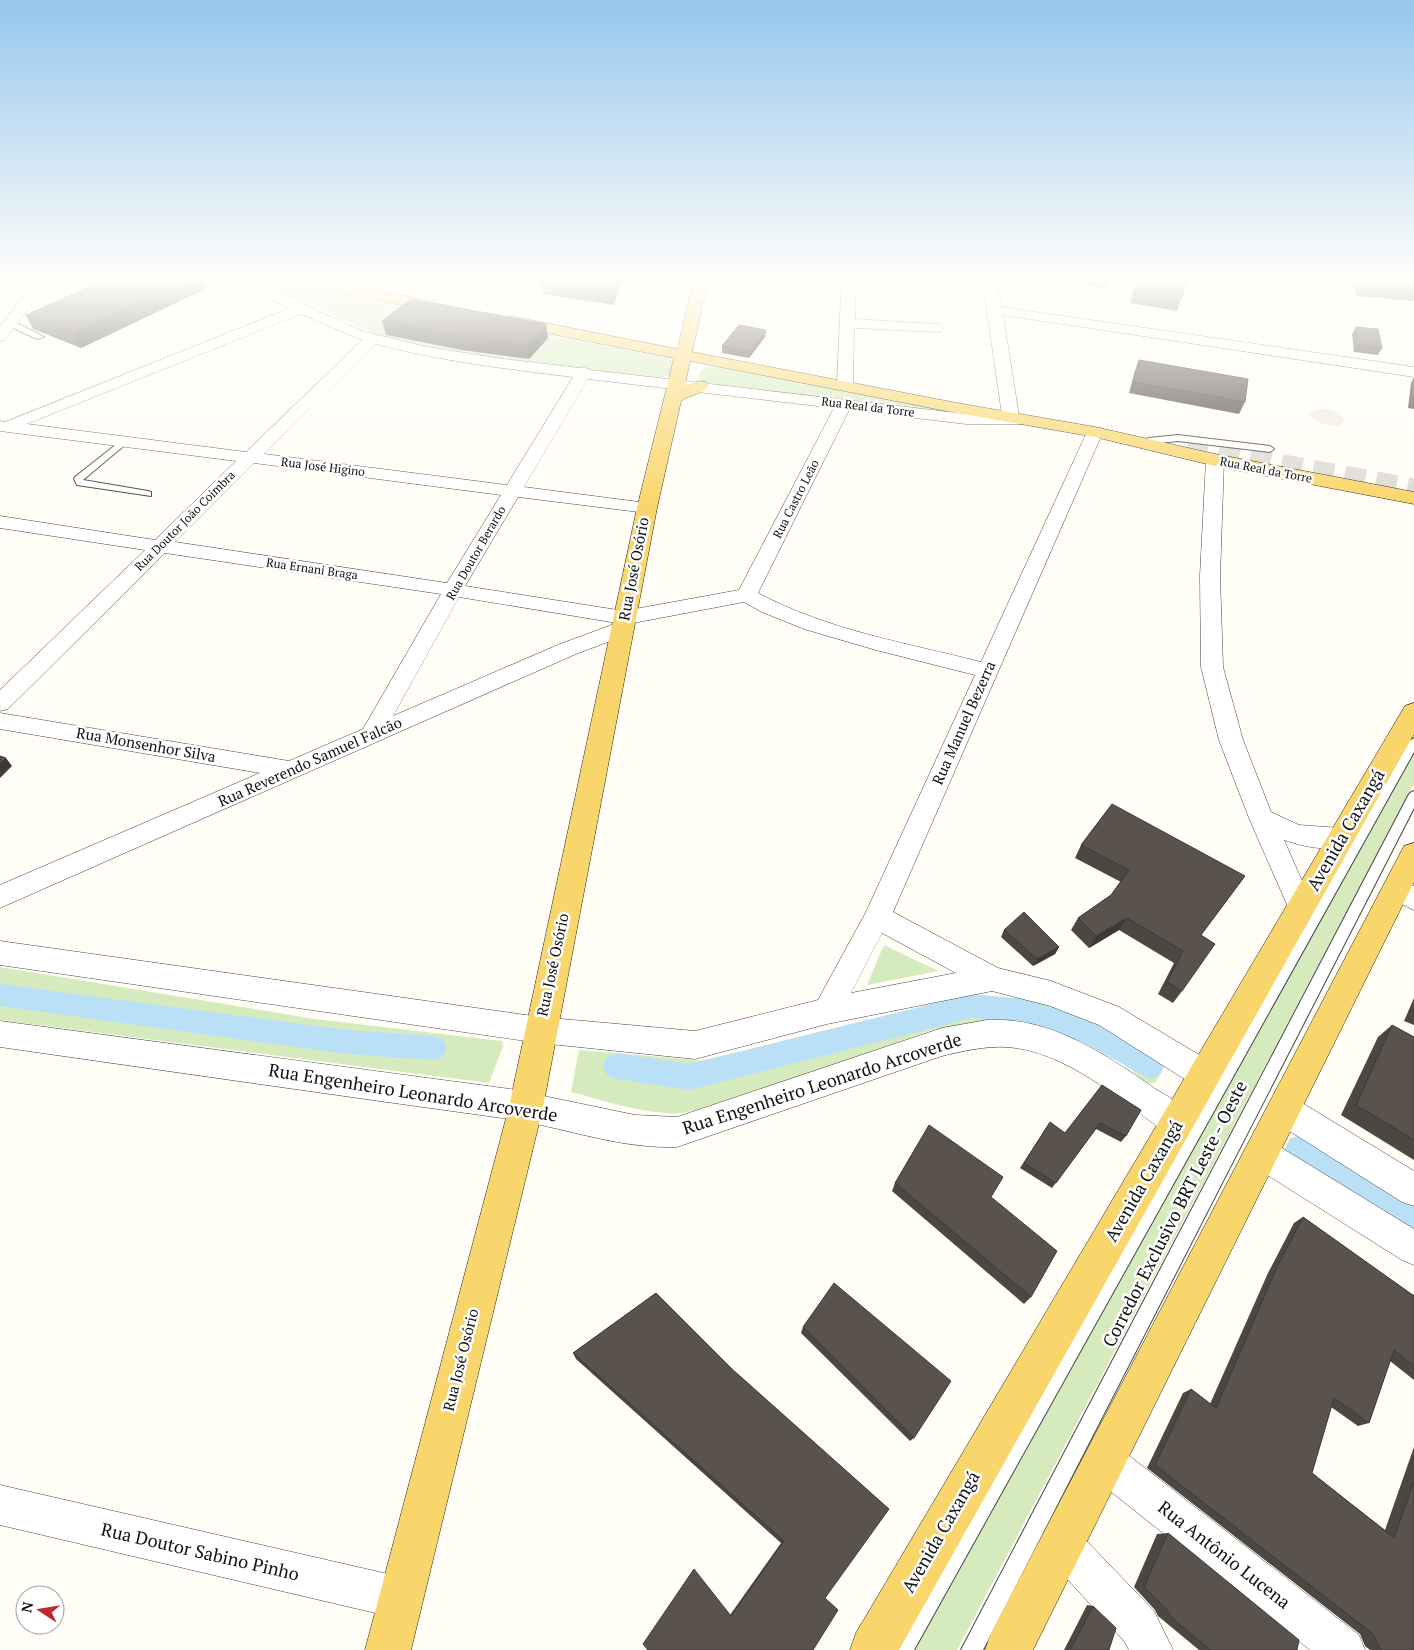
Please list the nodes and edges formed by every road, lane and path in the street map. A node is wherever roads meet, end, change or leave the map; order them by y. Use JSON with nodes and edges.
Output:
{"nodes":[{"id":1,"x":188,"y":354,"type":"edge"},
{"id":2,"x":356,"y":354,"type":"edge"},
{"id":3,"x":450,"y":354,"type":"edge"},
{"id":4,"x":685,"y":354,"type":"edge"},
{"id":5,"x":690,"y":354,"type":"edge"},
{"id":6,"x":845,"y":354,"type":"edge"},
{"id":7,"x":1001,"y":354,"type":"edge"},
{"id":8,"x":1292,"y":354,"type":"edge"},
{"id":9,"x":584,"y":372,"type":"junction"},
{"id":10,"x":1414,"y":372,"type":"edge"},
{"id":11,"x":844,"y":384,"type":"junction"},
{"id":12,"x":700,"y":386,"type":"joint"},
{"id":13,"x":674,"y":392,"type":"junction"},
{"id":14,"x":844,"y":404,"type":"junction"},
{"id":15,"x":1010,"y":418,"type":"junction"},
{"id":16,"x":1030,"y":421,"type":"junction"},
{"id":17,"x":2,"y":428,"type":"edge"},
{"id":18,"x":1095,"y":432,"type":"junction"},
{"id":19,"x":1148,"y":441,"type":"junction"},
{"id":20,"x":122,"y":442,"type":"junction"},
{"id":21,"x":1187,"y":447,"type":"tunnel mouth"},
{"id":22,"x":1270,"y":449,"type":"dead end"},
{"id":23,"x":249,"y":458,"type":"junction"},
{"id":24,"x":1215,"y":460,"type":"junction"},
{"id":25,"x":512,"y":490,"type":"junction"},
{"id":26,"x":148,"y":494,"type":"dead end"},
{"id":27,"x":1414,"y":498,"type":"edge"},
{"id":28,"x":647,"y":508,"type":"junction"},
{"id":29,"x":0,"y":522,"type":"edge"},
{"id":30,"x":159,"y":546,"type":"junction"},
{"id":31,"x":453,"y":590,"type":"junction"},
{"id":32,"x":747,"y":595,"type":"junction"},
{"id":33,"x":623,"y":624,"type":"junction"},
{"id":34,"x":988,"y":671,"type":"junction"},
{"id":35,"x":0,"y":703,"type":"edge"},
{"id":36,"x":1414,"y":712,"type":"edge"},
{"id":37,"x":0,"y":721,"type":"edge"},
{"id":38,"x":371,"y":735,"type":"junction"},
{"id":39,"x":1414,"y":742,"type":"edge"},
{"id":40,"x":292,"y":770,"type":"junction"},
{"id":41,"x":1414,"y":796,"type":"edge"},
{"id":42,"x":1261,"y":818,"type":"junction"},
{"id":43,"x":1341,"y":838,"type":"junction"},
{"id":44,"x":1414,"y":854,"type":"edge"},
{"id":45,"x":1405,"y":894,"type":"edge"},
{"id":46,"x":0,"y":898,"type":"edge"},
{"id":47,"x":1301,"y":908,"type":"junction"},
{"id":48,"x":877,"y":917,"type":"junction"},
{"id":49,"x":0,"y":953,"type":"edge"},
{"id":50,"x":992,"y":979,"type":"junction"},
{"id":51,"x":827,"y":1011,"type":"junction"},
{"id":52,"x":540,"y":1030,"type":"junction"},
{"id":53,"x":0,"y":1034,"type":"edge"},
{"id":54,"x":1205,"y":1075,"type":"junction"},
{"id":55,"x":526,"y":1106,"type":"junction"},
{"id":56,"x":1283,"y":1109,"type":"junction"},
{"id":57,"x":1178,"y":1122,"type":"junction"},
{"id":58,"x":1261,"y":1153,"type":"junction"},
{"id":59,"x":1414,"y":1190,"type":"edge"},
{"id":60,"x":1414,"y":1248,"type":"edge"},
{"id":61,"x":1104,"y":1461,"type":"junction"},
{"id":62,"x":0,"y":1505,"type":"edge"},
{"id":63,"x":1062,"y":1544,"type":"junction"},
{"id":64,"x":401,"y":1598,"type":"junction"},
{"id":65,"x":388,"y":1650,"type":"edge"},
{"id":66,"x":873,"y":1650,"type":"edge"},
{"id":67,"x":902,"y":1650,"type":"edge"},
{"id":68,"x":972,"y":1650,"type":"edge"},
{"id":69,"x":1008,"y":1650,"type":"edge"},
{"id":70,"x":1152,"y":1650,"type":"edge"},
{"id":71,"x":1344,"y":1650,"type":"edge"}],
"edges":[{"from":1,"to":17,"type":"street"},
{"from":2,"to":23,"type":"street","name":"Rua Doutor João Coimbra"},
{"from":3,"to":9,"type":"street"},
{"from":4,"to":13,"type":"main road","name":"Rua José Osório"},
{"from":5,"to":11,"type":"main road","name":"Rua Real da Torre"},
{"from":6,"to":11,"type":"street"},
{"from":7,"to":15,"type":"street"},
{"from":8,"to":10,"type":"street"},
{"from":9,"to":13,"type":"street"},
{"from":9,"to":25,"type":"street","name":"Rua Doutor Berardo"},
{"from":11,"to":15,"type":"main road","name":"Rua Real da Torre"},
{"from":12,"to":13,"type":"main road"},
{"from":12,"to":14,"type":"street","name":"Rua Real da Torre"},
{"from":13,"to":28,"type":"main road","name":"Rua José Osório"},
{"from":14,"to":16,"type":"street","name":"Rua Real da Torre"},
{"from":14,"to":32,"type":"street","name":"Rua Castro Leão"},
{"from":15,"to":16,"type":"main road","name":"Rua Real da Torre"},
{"from":16,"to":18,"type":"main road","name":"Rua Real da Torre"},
{"from":17,"to":20,"type":"street","name":"Rua José Higino"},
{"from":18,"to":19,"type":"main road"},
{"from":18,"to":24,"type":"main road","name":"Rua Real da Torre"},
{"from":18,"to":34,"type":"street","name":"Rua Manuel Bezerra"},
{"from":19,"to":21,"type":"main road"},
{"from":19,"to":22,"type":"lane"},
{"from":20,"to":23,"type":"street","name":"Rua José Higino"},
{"from":20,"to":26,"type":"lane"},
{"from":23,"to":25,"type":"street","name":"Rua José Higino"},
{"from":23,"to":30,"type":"street","name":"Rua Doutor João Coimbra"},
{"from":24,"to":27,"type":"main road","name":"Rua Real da Torre"},
{"from":24,"to":42,"type":"street"},
{"from":25,"to":28,"type":"street","name":"Rua José Higino"},
{"from":25,"to":31,"type":"street","name":"Rua Doutor Berardo"},
{"from":28,"to":33,"type":"main road","name":"Rua José Osório"},
{"from":29,"to":30,"type":"street","name":"Rua Ernani Braga"},
{"from":30,"to":31,"type":"street","name":"Rua Ernani Braga"},
{"from":30,"to":35,"type":"street","name":"Rua Doutor João Coimbra"},
{"from":31,"to":33,"type":"street","name":"Rua Ernani Braga"},
{"from":31,"to":38,"type":"street","name":"Rua Doutor Berardo"},
{"from":32,"to":33,"type":"street","name":"Rua Reverendo Samuel Falcão"},
{"from":32,"to":34,"type":"street"},
{"from":33,"to":38,"type":"street","name":"Rua Reverendo Samuel Falcão"},
{"from":33,"to":52,"type":"main road","name":"Rua José Osório"},
{"from":34,"to":48,"type":"street","name":"Rua Manuel Bezerra"},
{"from":36,"to":43,"type":"main road","name":"Avenida Caxangá"},
{"from":37,"to":40,"type":"street","name":"Rua Monsenhor Silva"},
{"from":38,"to":40,"type":"street","name":"Rua Reverendo Samuel Falcão"},
{"from":39,"to":67,"type":"lane","name":"Corredor Exclusivo BRT Leste - Oeste"},
{"from":40,"to":46,"type":"street","name":"Rua Reverendo Samuel Falcão"},
{"from":41,"to":68,"type":"lane","name":"Corredor Exclusivo BRT Leste - Oeste"},
{"from":42,"to":43,"type":"street"},
{"from":42,"to":47,"type":"street"},
{"from":43,"to":47,"type":"main road","name":"Avenida Caxangá"},
{"from":44,"to":45,"type":"main road"},
{"from":45,"to":56,"type":"main road"},
{"from":47,"to":54,"type":"main road","name":"Avenida Caxangá"},
{"from":48,"to":50,"type":"street"},
{"from":48,"to":51,"type":"street","name":"Rua Manuel Bezerra"},
{"from":49,"to":52,"type":"street"},
{"from":50,"to":51,"type":"street"},
{"from":50,"to":54,"type":"street"},
{"from":51,"to":52,"type":"street"},
{"from":52,"to":55,"type":"main road","name":"Rua José Osório"},
{"from":53,"to":55,"type":"street","name":"Rua Engenheiro Leonardo Arcoverde"},
{"from":54,"to":57,"type":"main road","name":"Avenida Caxangá"},
{"from":55,"to":57,"type":"street","name":"Rua Engenheiro Leonardo Arcoverde"},
{"from":55,"to":64,"type":"main road","name":"Rua José Osório"},
{"from":56,"to":58,"type":"main road"},
{"from":56,"to":59,"type":"street"},
{"from":57,"to":66,"type":"main road","name":"Avenida Caxangá"},
{"from":58,"to":60,"type":"street"},
{"from":58,"to":61,"type":"main road"},
{"from":61,"to":63,"type":"main road"},
{"from":61,"to":71,"type":"street","name":"Rua Antônio Lucena"},
{"from":62,"to":64,"type":"street","name":"Rua Doutor Sabino Pinho"},
{"from":63,"to":69,"type":"main road"},
{"from":63,"to":70,"type":"street"},
{"from":64,"to":65,"type":"main road","name":"Rua José Osório"}]}
